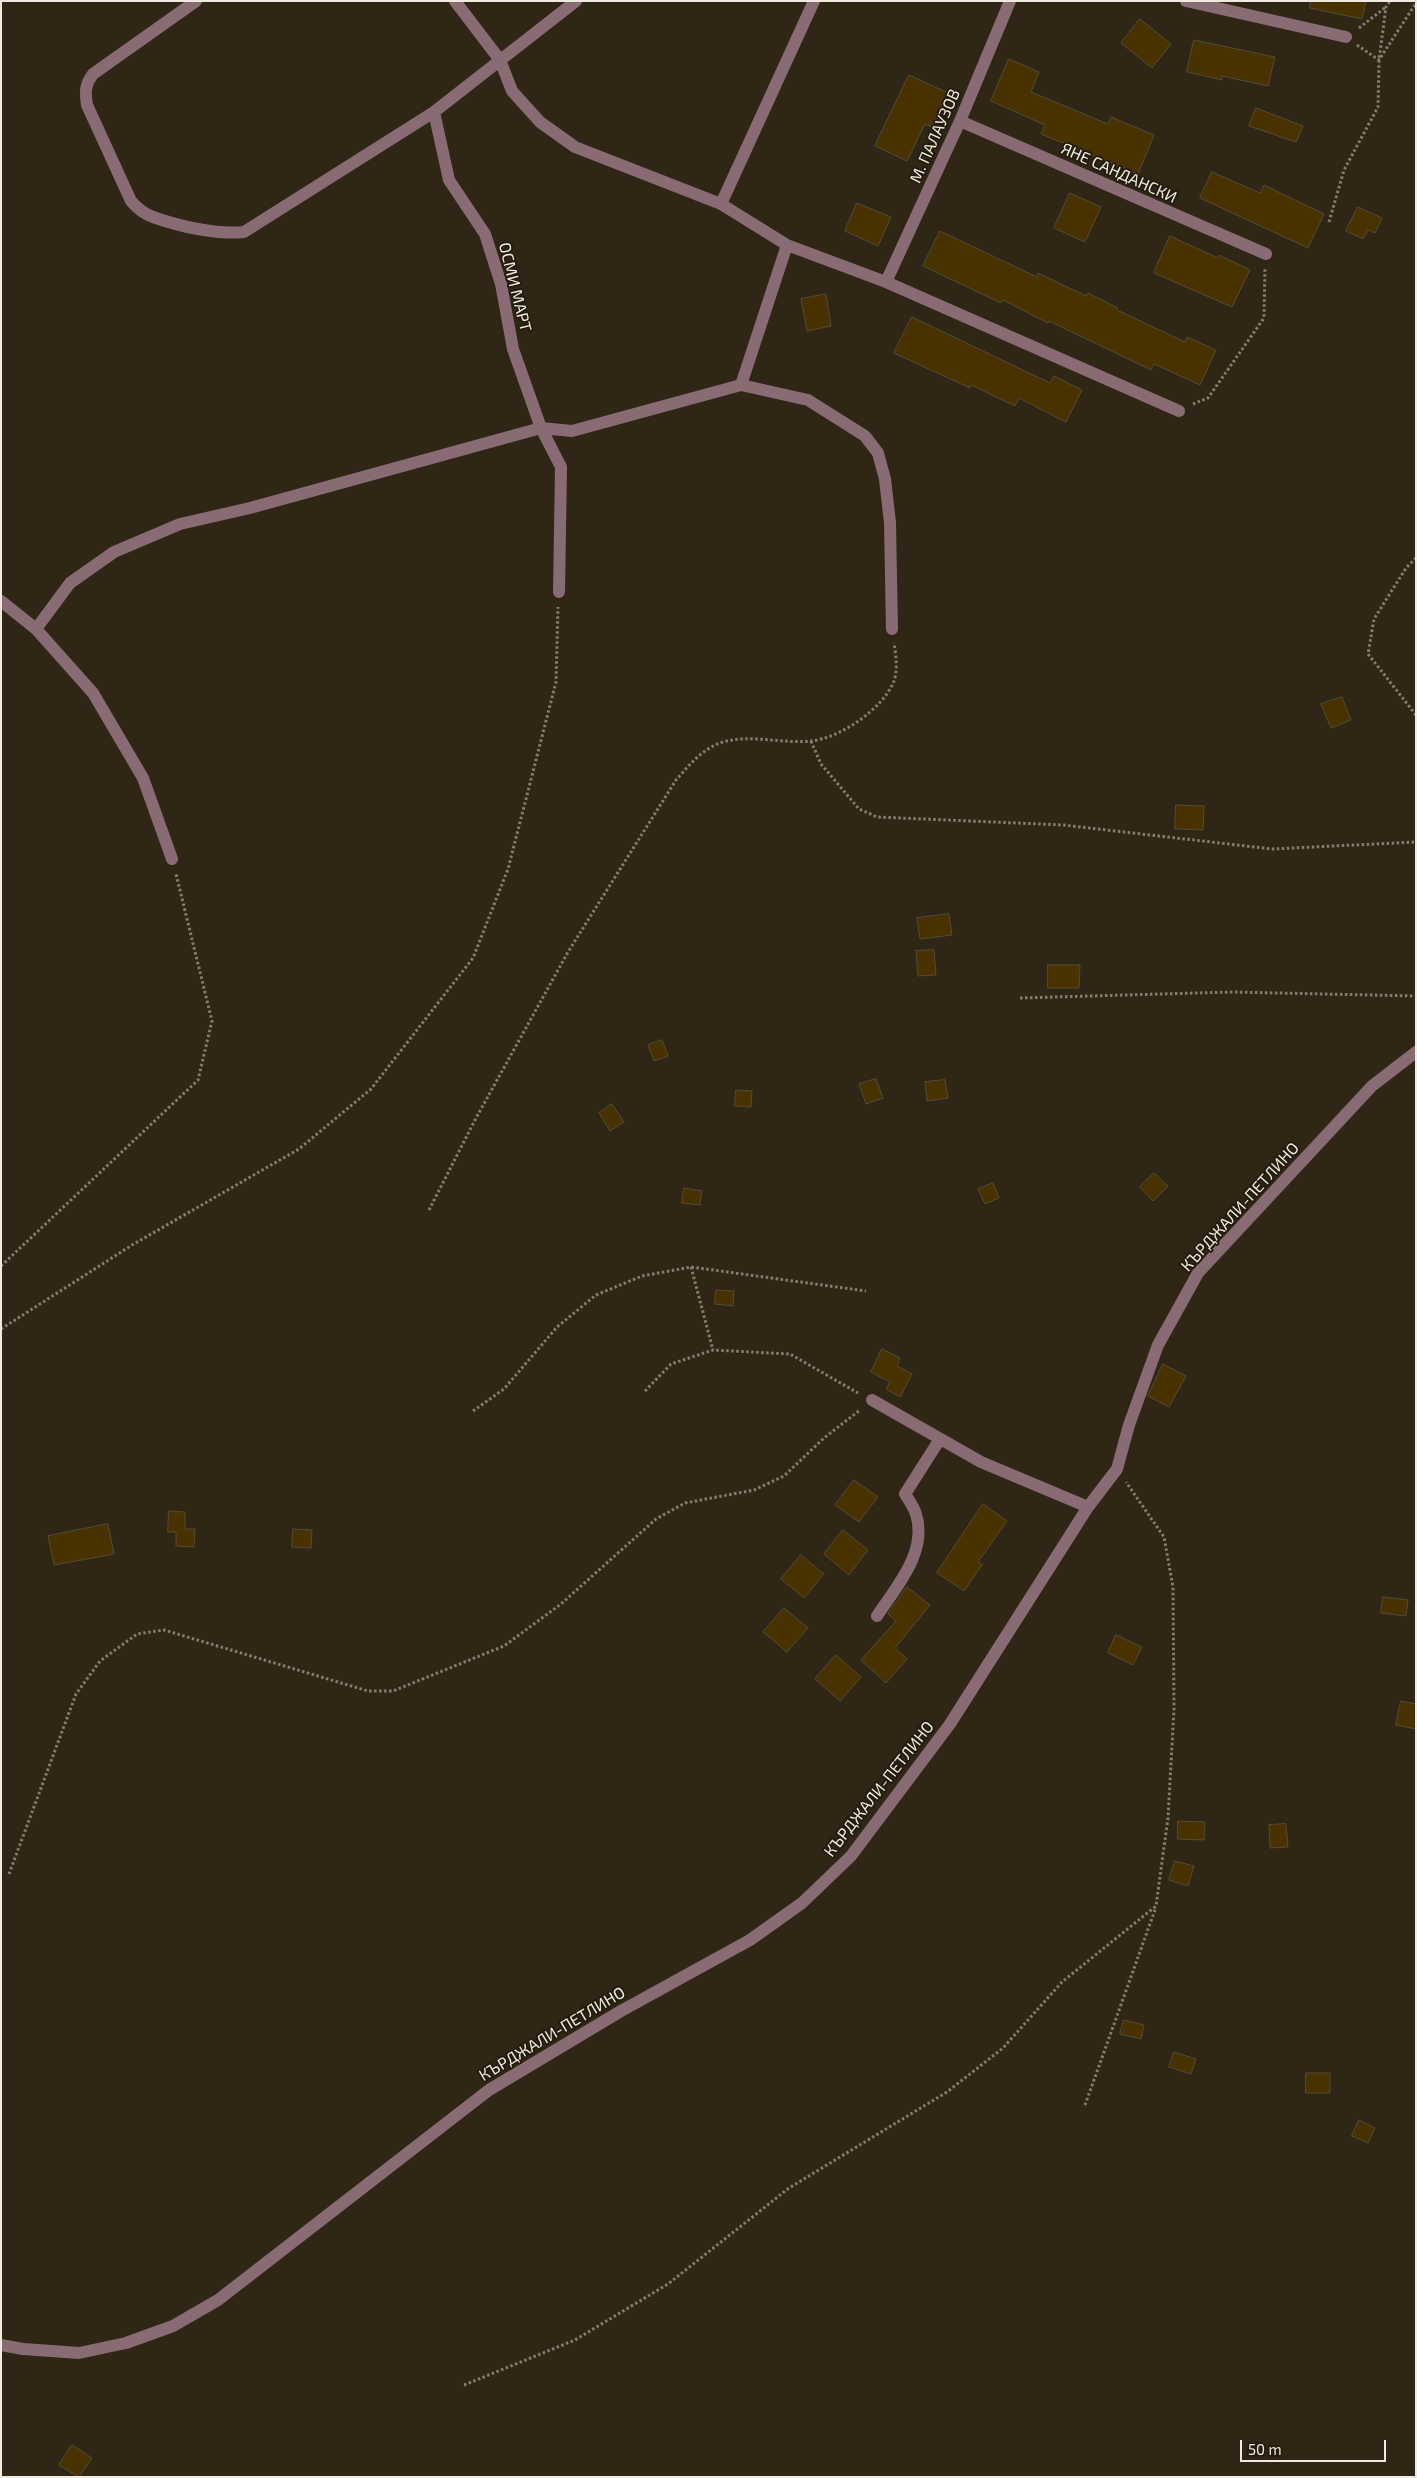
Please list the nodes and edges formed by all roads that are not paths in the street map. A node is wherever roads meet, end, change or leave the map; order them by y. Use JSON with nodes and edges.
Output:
{"nodes":[{"id":1,"x":196,"y":1,"type":"edge"},
{"id":2,"x":455,"y":1,"type":"edge"},
{"id":3,"x":576,"y":1,"type":"edge"},
{"id":4,"x":814,"y":1,"type":"edge"},
{"id":5,"x":1010,"y":1,"type":"edge"},
{"id":6,"x":1186,"y":1,"type":"edge"},
{"id":7,"x":180,"y":6,"type":"edge"},
{"id":8,"x":1346,"y":37,"type":"road end"},
{"id":9,"x":500,"y":60,"type":"junction"},
{"id":10,"x":434,"y":112,"type":"junction"},
{"id":11,"x":960,"y":121,"type":"junction"},
{"id":12,"x":721,"y":204,"type":"junction"},
{"id":13,"x":787,"y":245,"type":"junction"},
{"id":14,"x":1266,"y":254,"type":"road end"},
{"id":15,"x":886,"y":282,"type":"junction"},
{"id":16,"x":741,"y":385,"type":"junction"},
{"id":17,"x":1179,"y":411,"type":"road end"},
{"id":18,"x":541,"y":428,"type":"junction"},
{"id":19,"x":559,"y":592,"type":"road end"},
{"id":20,"x":1,"y":601,"type":"edge"},
{"id":21,"x":36,"y":629,"type":"junction"},
{"id":22,"x":892,"y":629,"type":"road end"},
{"id":23,"x":172,"y":859,"type":"road end"},
{"id":24,"x":1416,"y":1052,"type":"edge"},
{"id":25,"x":872,"y":1400,"type":"road end"},
{"id":26,"x":940,"y":1439,"type":"junction"},
{"id":27,"x":1088,"y":1507,"type":"junction"},
{"id":28,"x":877,"y":1616,"type":"dead end"},
{"id":29,"x":1,"y":2345,"type":"edge"}],
"edges":[{"from":1,"to":7,"type":"street"},
{"from":2,"to":9,"type":"street"},
{"from":3,"to":9,"type":"street"},
{"from":4,"to":12,"type":"street"},
{"from":5,"to":11,"type":"street","name":"М. ПАЛАУЗОВ"},
{"from":6,"to":8,"type":"street"},
{"from":7,"to":10,"type":"street"},
{"from":9,"to":10,"type":"street"},
{"from":9,"to":12,"type":"street"},
{"from":10,"to":18,"type":"street","name":"ОСМИ МАРТ"},
{"from":11,"to":14,"type":"street","name":"ЯНЕ САНДАНСКИ"},
{"from":11,"to":15,"type":"street","name":"М. ПАЛАУЗОВ"},
{"from":12,"to":13,"type":"street"},
{"from":13,"to":15,"type":"street"},
{"from":13,"to":16,"type":"street"},
{"from":15,"to":17,"type":"street"},
{"from":16,"to":18,"type":"street"},
{"from":16,"to":22,"type":"street"},
{"from":18,"to":19,"type":"street","name":"ОСМИ МАРТ"},
{"from":18,"to":21,"type":"street"},
{"from":20,"to":21,"type":"street"},
{"from":21,"to":23,"type":"street"},
{"from":24,"to":27,"type":"street","name":"КЪРДЖАЛИ-ПЕТЛИНО"},
{"from":25,"to":26,"type":"street"},
{"from":26,"to":27,"type":"street"},
{"from":26,"to":28,"type":"street"},
{"from":27,"to":29,"type":"street","name":"КЪРДЖАЛИ-ПЕТЛИНО"}]}
